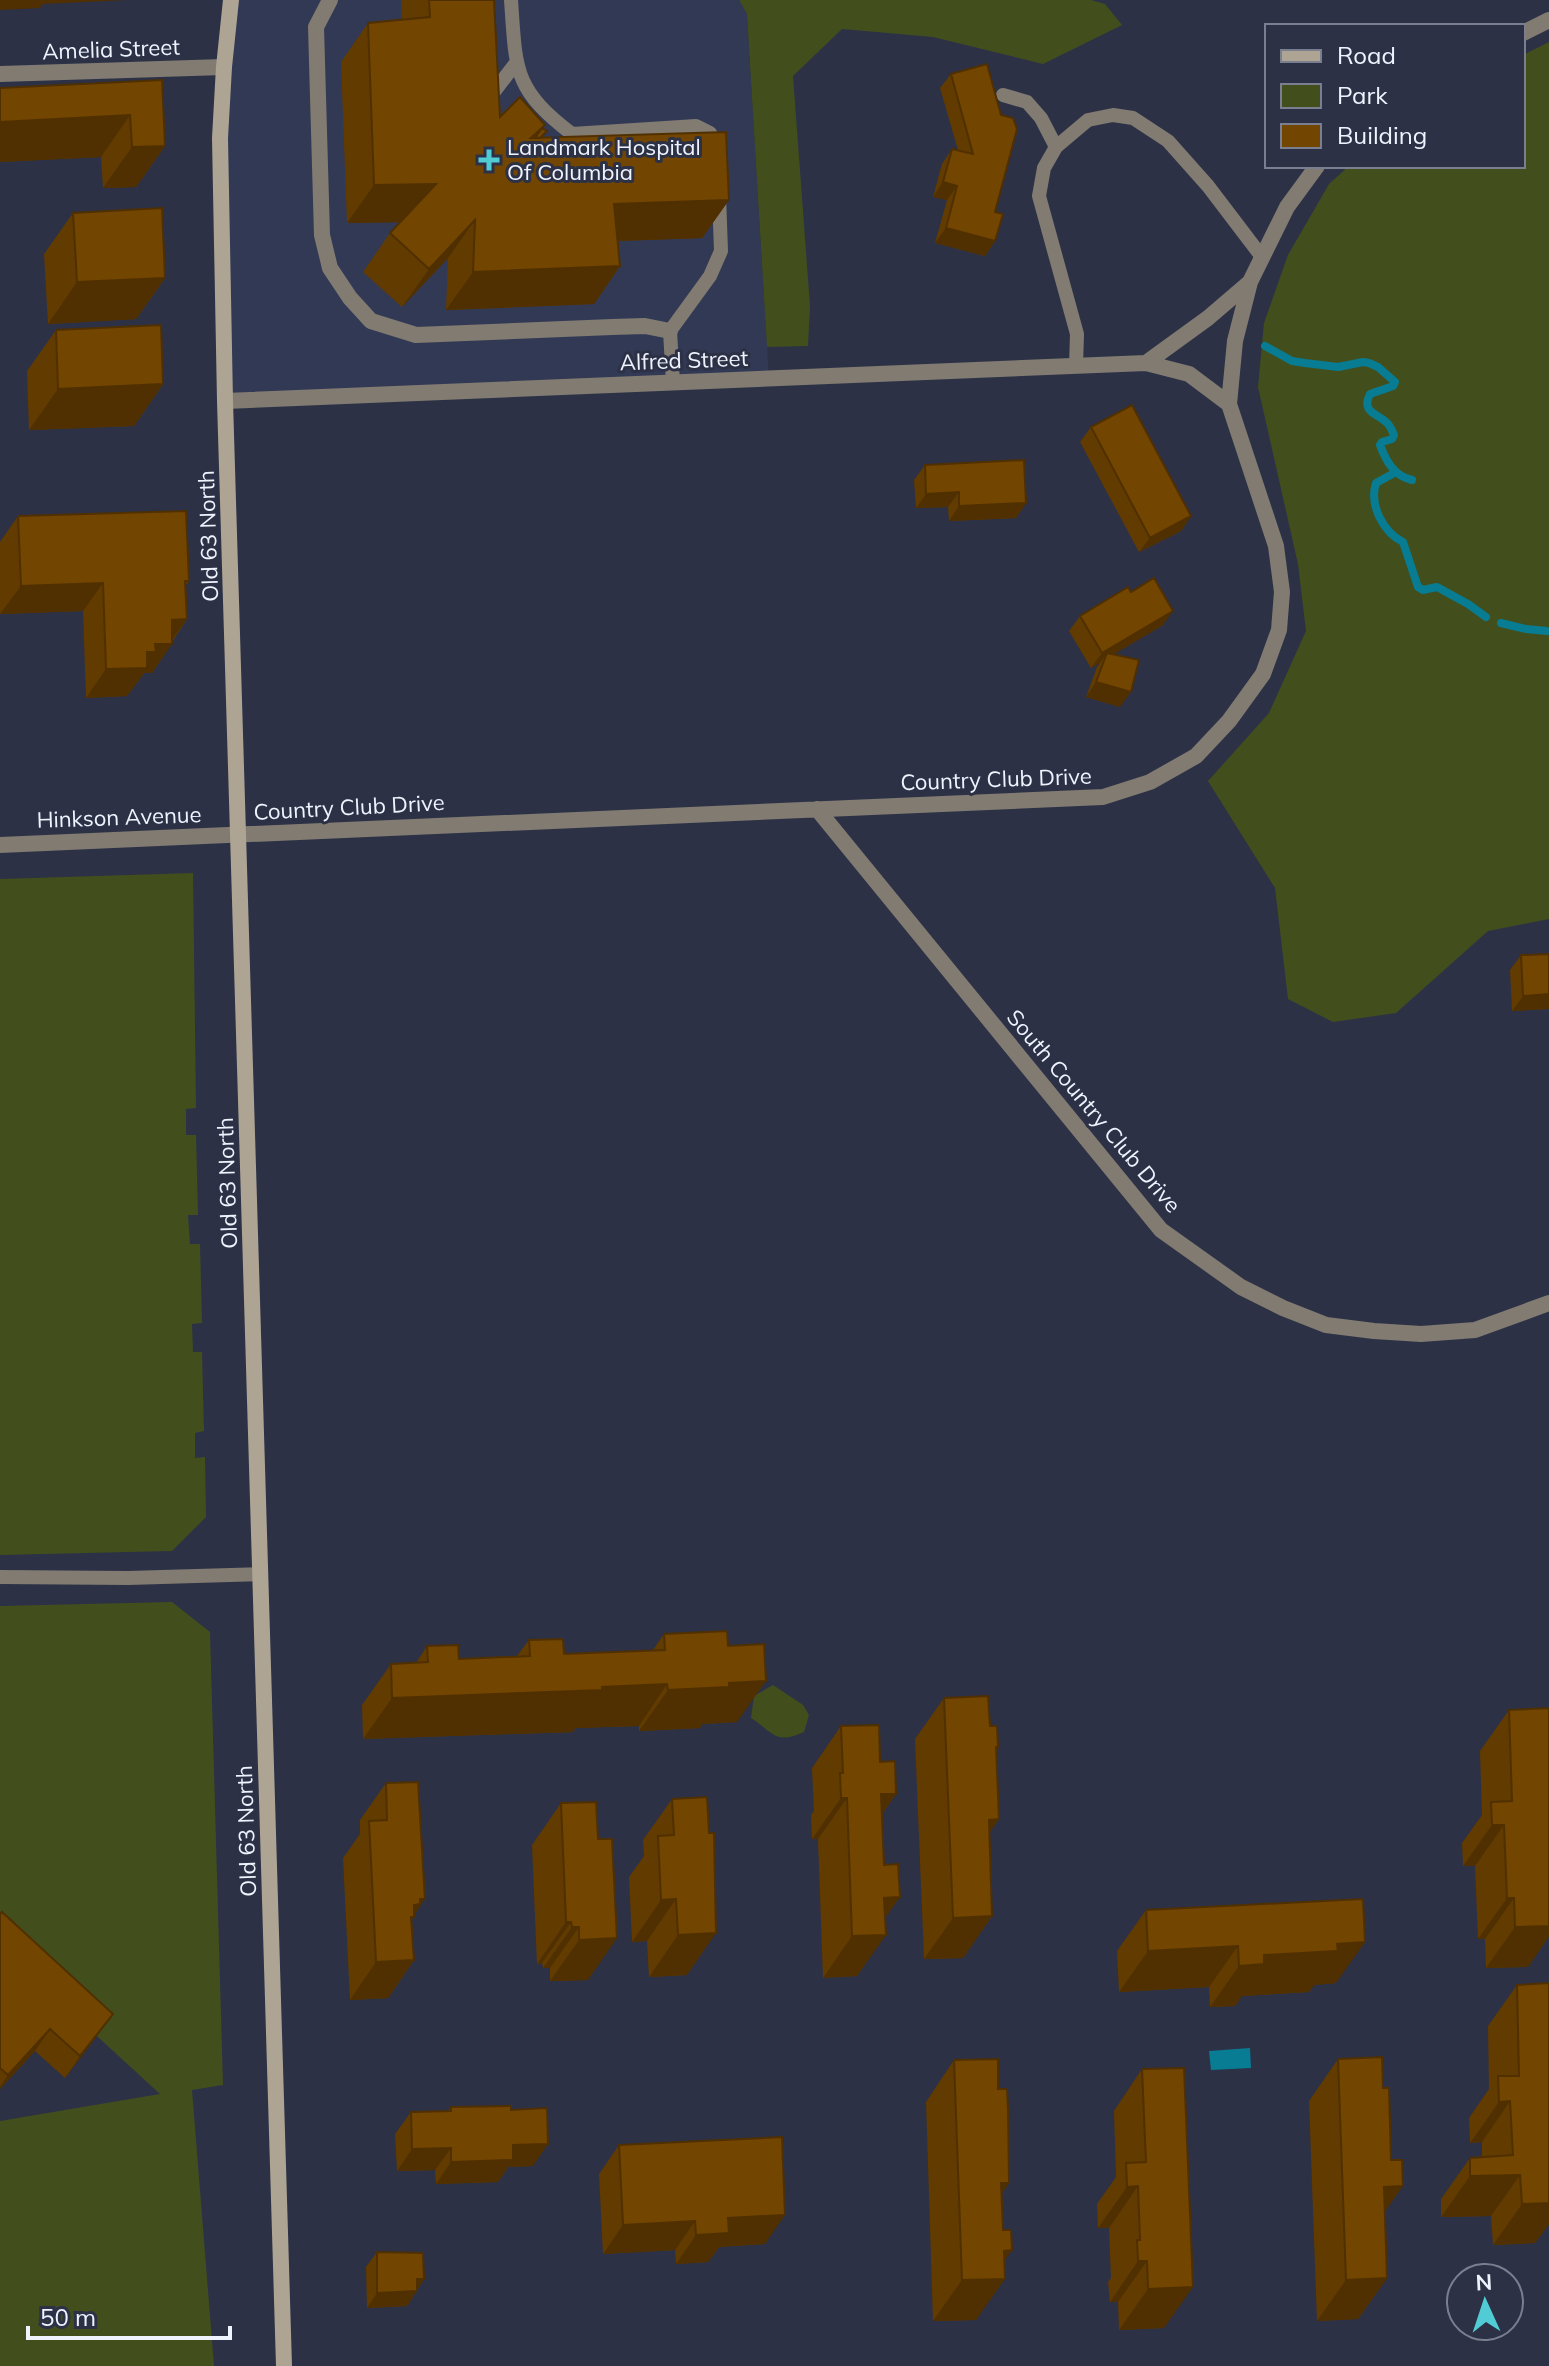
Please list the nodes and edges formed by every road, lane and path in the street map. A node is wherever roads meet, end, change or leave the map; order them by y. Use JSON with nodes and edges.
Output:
{"nodes":[{"id":1,"x":231,"y":0,"type":"edge"},
{"id":2,"x":330,"y":0,"type":"edge"},
{"id":3,"x":511,"y":0,"type":"edge"},
{"id":4,"x":1549,"y":20,"type":"edge"},
{"id":5,"x":1525,"y":32,"type":"edge"},
{"id":6,"x":516,"y":63,"type":"junction"},
{"id":7,"x":224,"y":67,"type":"junction"},
{"id":8,"x":0,"y":74,"type":"edge"},
{"id":9,"x":1003,"y":95,"type":"dead end"},
{"id":10,"x":492,"y":121,"type":"edge"},
{"id":11,"x":572,"y":134,"type":"junction"},
{"id":12,"x":1056,"y":147,"type":"junction"},
{"id":13,"x":564,"y":149,"type":"edge"},
{"id":14,"x":1316,"y":168,"type":"edge"},
{"id":15,"x":1262,"y":257,"type":"junction"},
{"id":16,"x":1250,"y":282,"type":"junction"},
{"id":17,"x":670,"y":331,"type":"junction"},
{"id":18,"x":1146,"y":363,"type":"junction"},
{"id":19,"x":1076,"y":366,"type":"junction"},
{"id":20,"x":673,"y":383,"type":"junction"},
{"id":21,"x":225,"y":401,"type":"junction"},
{"id":22,"x":1229,"y":404,"type":"junction"},
{"id":23,"x":817,"y":809,"type":"junction"},
{"id":24,"x":239,"y":834,"type":"junction"},
{"id":25,"x":0,"y":845,"type":"edge"},
{"id":26,"x":1549,"y":1303,"type":"edge"},
{"id":27,"x":261,"y":1574,"type":"junction"},
{"id":28,"x":0,"y":1577,"type":"edge"},
{"id":29,"x":284,"y":2366,"type":"edge"}],
"edges":[{"from":1,"to":7,"type":"main road","name":"Old 63 North"},
{"from":2,"to":17,"type":"street"},
{"from":3,"to":6,"type":"lane"},
{"from":4,"to":5,"type":"street"},
{"from":6,"to":10,"type":"lane"},
{"from":6,"to":11,"type":"lane"},
{"from":7,"to":8,"type":"street","name":"Amelia Street"},
{"from":7,"to":21,"type":"main road","name":"Old 63 North"},
{"from":9,"to":12,"type":"lane"},
{"from":11,"to":13,"type":"lane"},
{"from":11,"to":17,"type":"lane"},
{"from":12,"to":15,"type":"lane"},
{"from":12,"to":19,"type":"lane"},
{"from":14,"to":15,"type":"street","name":"Country Club Drive"},
{"from":15,"to":16,"type":"street","name":"Country Club Drive"},
{"from":16,"to":18,"type":"street"},
{"from":16,"to":22,"type":"street","name":"Country Club Drive"},
{"from":17,"to":20,"type":"lane"},
{"from":18,"to":19,"type":"street","name":"Alfred Street"},
{"from":18,"to":22,"type":"street","name":"Alfred Street"},
{"from":19,"to":20,"type":"street","name":"Alfred Street"},
{"from":20,"to":21,"type":"street","name":"Alfred Street"},
{"from":21,"to":24,"type":"main road","name":"Old 63 North"},
{"from":22,"to":23,"type":"street","name":"Country Club Drive"},
{"from":23,"to":24,"type":"street","name":"Country Club Drive"},
{"from":23,"to":26,"type":"street","name":"South Country Club Drive"},
{"from":24,"to":25,"type":"street","name":"Hinkson Avenue"},
{"from":24,"to":27,"type":"main road","name":"Old 63 North"},
{"from":27,"to":28,"type":"lane"},
{"from":27,"to":29,"type":"main road","name":"Old 63 North"}]}
